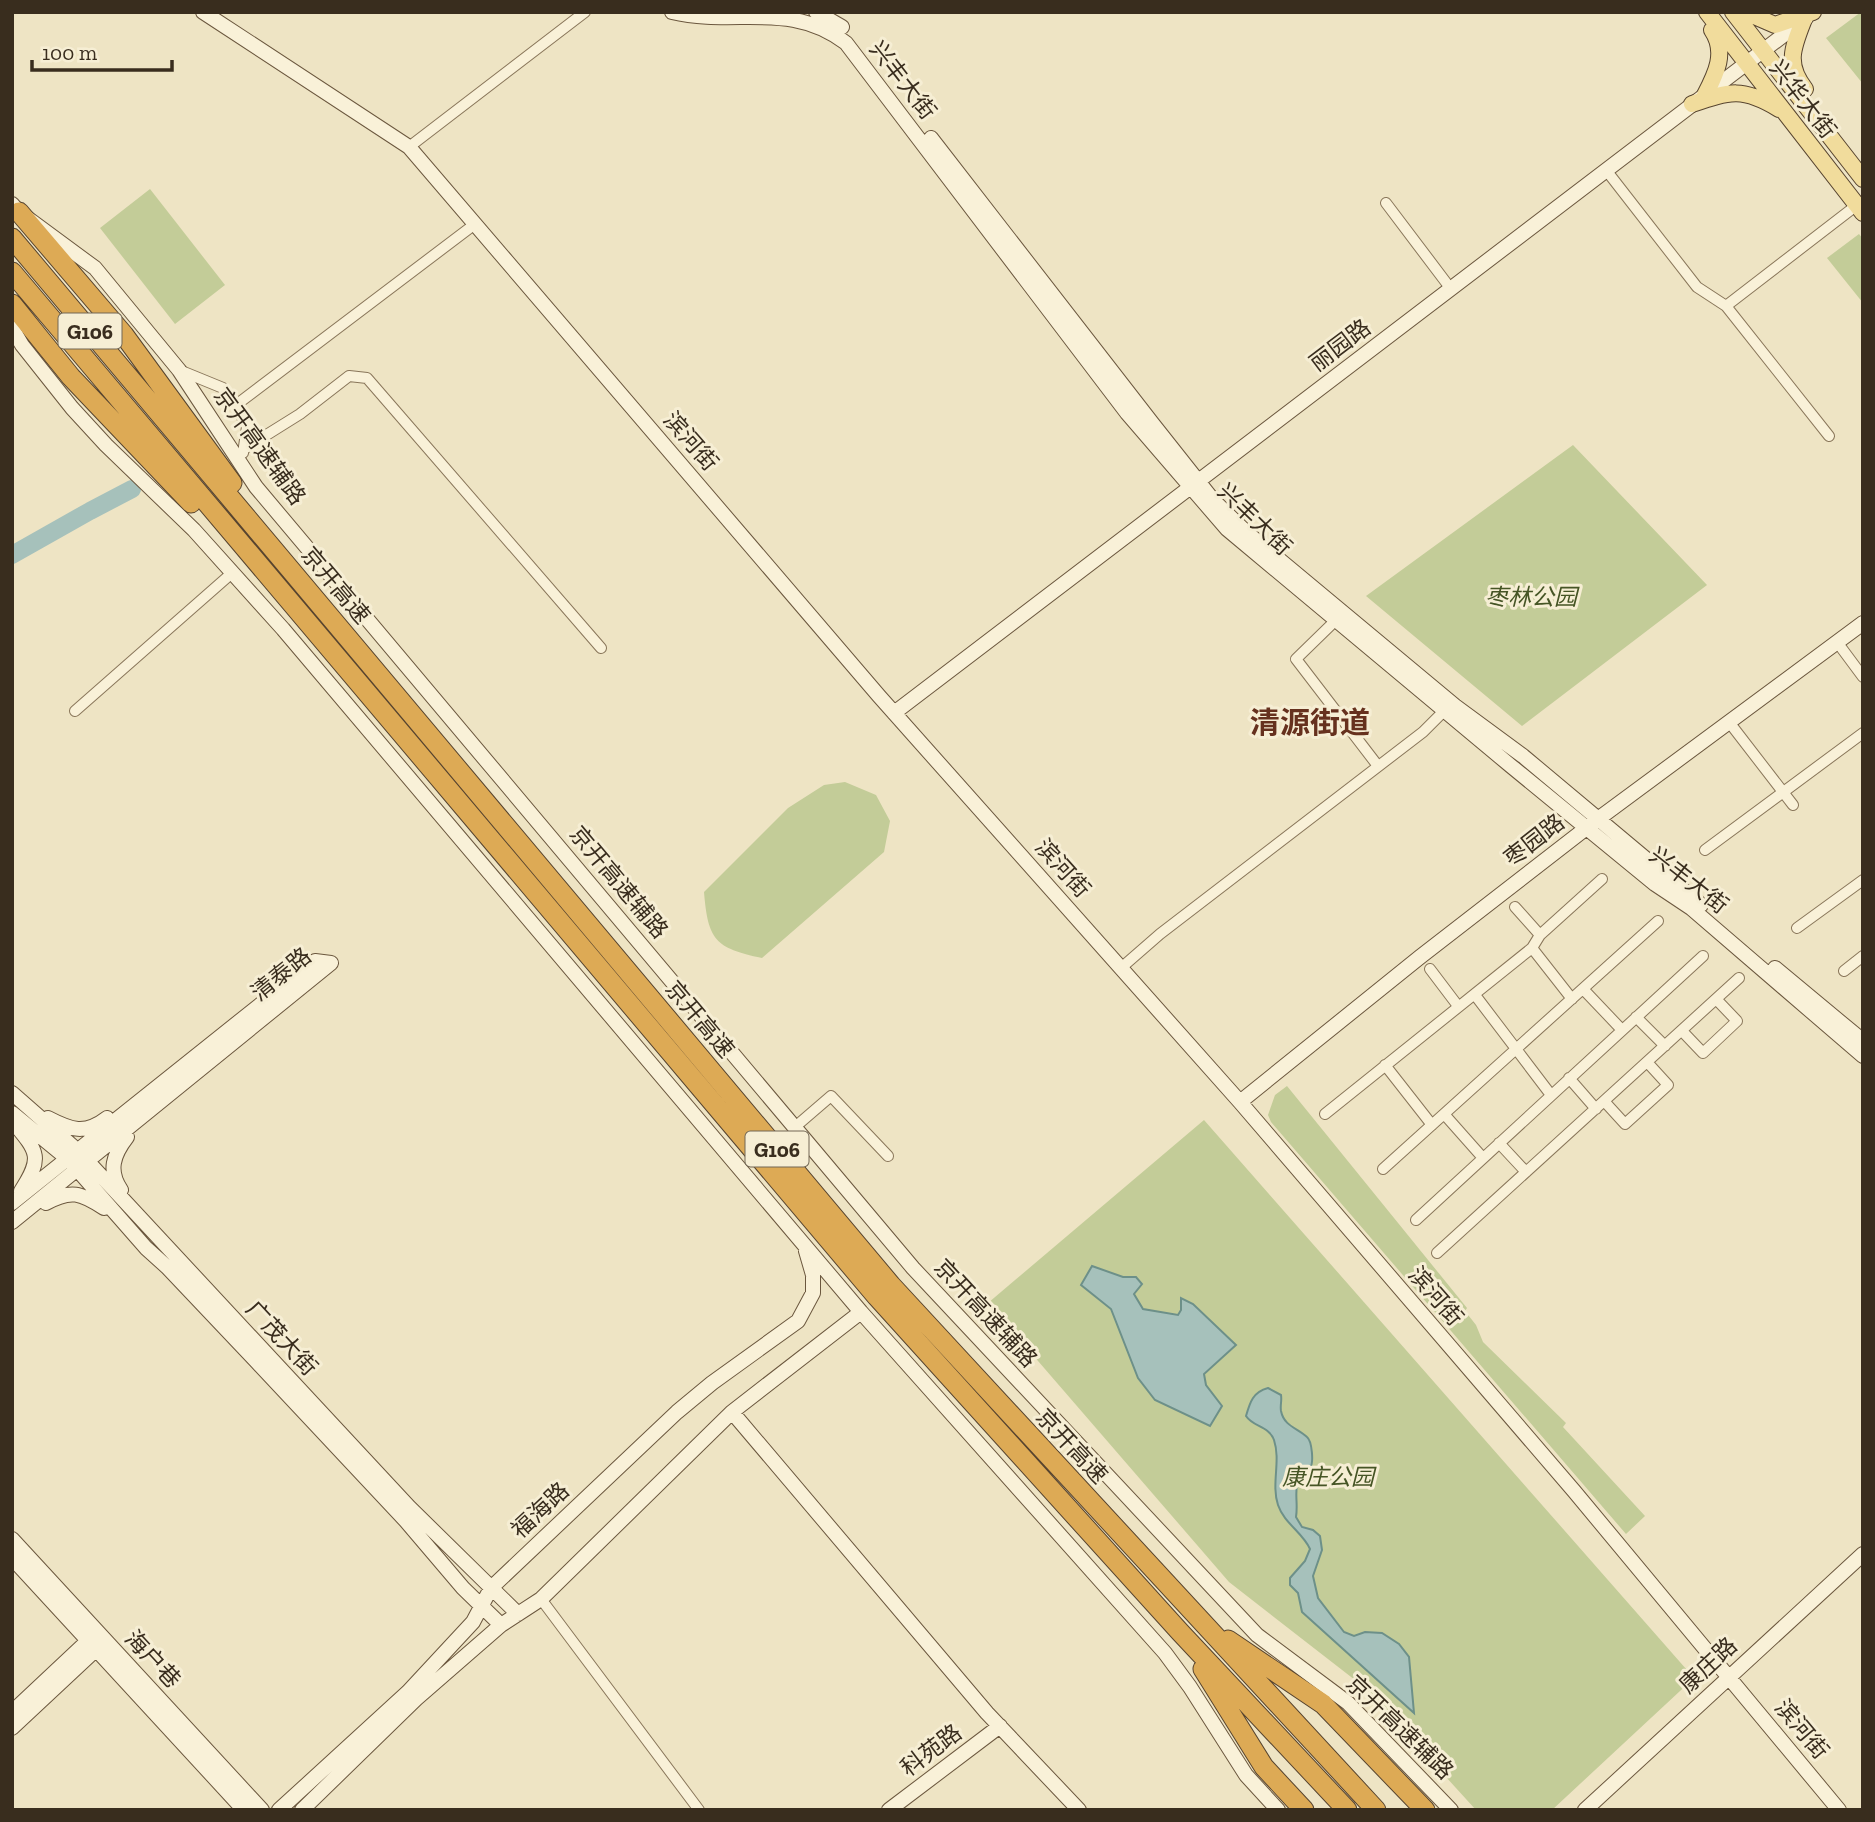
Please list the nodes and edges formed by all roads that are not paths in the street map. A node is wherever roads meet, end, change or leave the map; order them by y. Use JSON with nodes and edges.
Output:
{"nodes":[{"id":1,"x":202,"y":12,"type":"edge"},
{"id":2,"x":585,"y":12,"type":"edge"},
{"id":3,"x":672,"y":12,"type":"edge"},
{"id":4,"x":1705,"y":12,"type":"edge"},
{"id":5,"x":1733,"y":12,"type":"edge"},
{"id":6,"x":1745,"y":12,"type":"edge"},
{"id":7,"x":822,"y":14,"type":"edge"},
{"id":8,"x":1810,"y":15,"type":"edge"},
{"id":9,"x":1763,"y":50,"type":"junction"},
{"id":10,"x":1746,"y":63,"type":"junction"},
{"id":11,"x":1699,"y":99,"type":"junction"},
{"id":12,"x":1787,"y":115,"type":"junction"},
{"id":13,"x":1819,"y":123,"type":"junction"},
{"id":14,"x":409,"y":146,"type":"junction"},
{"id":15,"x":1606,"y":170,"type":"junction"},
{"id":16,"x":1863,"y":179,"type":"edge"},
{"id":17,"x":1386,"y":203,"type":"dead end"},
{"id":18,"x":15,"y":208,"type":"edge"},
{"id":19,"x":1860,"y":209,"type":"edge"},
{"id":20,"x":475,"y":223,"type":"junction"},
{"id":21,"x":12,"y":238,"type":"edge"},
{"id":22,"x":12,"y":272,"type":"edge"},
{"id":23,"x":1451,"y":289,"type":"junction"},
{"id":24,"x":12,"y":304,"type":"edge"},
{"id":25,"x":1726,"y":306,"type":"junction"},
{"id":26,"x":12,"y":328,"type":"edge"},
{"id":27,"x":179,"y":370,"type":"junction"},
{"id":28,"x":236,"y":404,"type":"junction"},
{"id":29,"x":175,"y":417,"type":"junction"},
{"id":30,"x":1829,"y":436,"type":"dead end"},
{"id":31,"x":144,"y":443,"type":"junction"},
{"id":32,"x":244,"y":449,"type":"junction"},
{"id":33,"x":214,"y":454,"type":"junction"},
{"id":34,"x":241,"y":466,"type":"junction"},
{"id":35,"x":1195,"y":485,"type":"junction"},
{"id":36,"x":174,"y":488,"type":"junction"},
{"id":37,"x":232,"y":573,"type":"junction"},
{"id":38,"x":1335,"y":621,"type":"junction"},
{"id":39,"x":1863,"y":623,"type":"edge"},
{"id":40,"x":1837,"y":642,"type":"junction"},
{"id":41,"x":601,"y":648,"type":"dead end"},
{"id":42,"x":1863,"y":677,"type":"edge"},
{"id":43,"x":900,"y":709,"type":"junction"},
{"id":44,"x":75,"y":711,"type":"dead end"},
{"id":45,"x":1444,"y":711,"type":"junction"},
{"id":46,"x":1729,"y":722,"type":"junction"},
{"id":47,"x":1863,"y":733,"type":"edge"},
{"id":48,"x":1378,"y":765,"type":"junction"},
{"id":49,"x":1783,"y":793,"type":"junction"},
{"id":50,"x":1793,"y":806,"type":"dead end"},
{"id":51,"x":1593,"y":823,"type":"junction"},
{"id":52,"x":1705,"y":850,"type":"dead end"},
{"id":53,"x":1602,"y":879,"type":"dead end"},
{"id":54,"x":1861,"y":884,"type":"edge"},
{"id":55,"x":1516,"y":908,"type":"dead end"},
{"id":56,"x":1658,"y":921,"type":"dead end"},
{"id":57,"x":1797,"y":928,"type":"dead end"},
{"id":58,"x":1540,"y":935,"type":"junction"},
{"id":59,"x":1532,"y":948,"type":"junction"},
{"id":60,"x":1703,"y":956,"type":"dead end"},
{"id":61,"x":1863,"y":956,"type":"edge"},
{"id":62,"x":1121,"y":968,"type":"junction"},
{"id":63,"x":1430,"y":970,"type":"dead end"},
{"id":64,"x":1844,"y":971,"type":"dead end"},
{"id":65,"x":1738,"y":978,"type":"dead end"},
{"id":66,"x":1583,"y":989,"type":"junction"},
{"id":67,"x":1475,"y":995,"type":"junction"},
{"id":68,"x":1572,"y":999,"type":"junction"},
{"id":69,"x":1716,"y":999,"type":"junction"},
{"id":70,"x":1458,"y":1006,"type":"junction"},
{"id":71,"x":1636,"y":1017,"type":"junction"},
{"id":72,"x":1622,"y":1030,"type":"junction"},
{"id":73,"x":1682,"y":1031,"type":"junction"},
{"id":74,"x":1863,"y":1041,"type":"edge"},
{"id":75,"x":1665,"y":1046,"type":"junction"},
{"id":76,"x":1516,"y":1049,"type":"junction"},
{"id":77,"x":1863,"y":1056,"type":"edge"},
{"id":78,"x":1647,"y":1062,"type":"junction"},
{"id":79,"x":1385,"y":1065,"type":"junction"},
{"id":80,"x":1569,"y":1078,"type":"junction"},
{"id":81,"x":12,"y":1093,"type":"edge"},
{"id":82,"x":1551,"y":1095,"type":"junction"},
{"id":83,"x":148,"y":1096,"type":"junction"},
{"id":84,"x":1240,"y":1102,"type":"junction"},
{"id":85,"x":1600,"y":1105,"type":"junction"},
{"id":86,"x":30,"y":1109,"type":"junction"},
{"id":87,"x":12,"y":1113,"type":"edge"},
{"id":88,"x":1325,"y":1114,"type":"dead end"},
{"id":89,"x":1444,"y":1114,"type":"junction"},
{"id":90,"x":12,"y":1121,"type":"edge"},
{"id":91,"x":140,"y":1121,"type":"junction"},
{"id":92,"x":1432,"y":1125,"type":"junction"},
{"id":93,"x":795,"y":1127,"type":"junction"},
{"id":94,"x":1499,"y":1143,"type":"junction"},
{"id":95,"x":888,"y":1156,"type":"dead end"},
{"id":96,"x":1483,"y":1158,"type":"junction"},
{"id":97,"x":78,"y":1161,"type":"junction"},
{"id":98,"x":1383,"y":1169,"type":"dead end"},
{"id":99,"x":1526,"y":1172,"type":"junction"},
{"id":100,"x":14,"y":1202,"type":"edge"},
{"id":101,"x":120,"y":1220,"type":"junction"},
{"id":102,"x":1416,"y":1220,"type":"dead end"},
{"id":103,"x":13,"y":1221,"type":"edge"},
{"id":104,"x":142,"y":1221,"type":"junction"},
{"id":105,"x":804,"y":1247,"type":"junction"},
{"id":106,"x":1437,"y":1253,"type":"dead end"},
{"id":107,"x":861,"y":1312,"type":"junction"},
{"id":108,"x":732,"y":1412,"type":"junction"},
{"id":109,"x":12,"y":1539,"type":"edge"},
{"id":110,"x":1863,"y":1554,"type":"edge"},
{"id":111,"x":12,"y":1558,"type":"edge"},
{"id":112,"x":491,"y":1588,"type":"junction"},
{"id":113,"x":541,"y":1599,"type":"junction"},
{"id":114,"x":481,"y":1605,"type":"junction"},
{"id":115,"x":518,"y":1614,"type":"junction"},
{"id":116,"x":1199,"y":1620,"type":"junction"},
{"id":117,"x":501,"y":1625,"type":"junction"},
{"id":118,"x":1180,"y":1632,"type":"junction"},
{"id":119,"x":97,"y":1641,"type":"junction"},
{"id":120,"x":1729,"y":1676,"type":"junction"},
{"id":121,"x":12,"y":1712,"type":"edge"},
{"id":122,"x":1000,"y":1726,"type":"junction"},
{"id":123,"x":12,"y":1728,"type":"edge"},
{"id":124,"x":244,"y":1810,"type":"edge"},
{"id":125,"x":262,"y":1810,"type":"edge"},
{"id":126,"x":279,"y":1810,"type":"edge"},
{"id":127,"x":302,"y":1810,"type":"edge"},
{"id":128,"x":699,"y":1810,"type":"edge"},
{"id":129,"x":889,"y":1810,"type":"edge"},
{"id":130,"x":1079,"y":1810,"type":"edge"},
{"id":131,"x":1278,"y":1810,"type":"edge"},
{"id":132,"x":1304,"y":1810,"type":"edge"},
{"id":133,"x":1348,"y":1810,"type":"edge"},
{"id":134,"x":1376,"y":1810,"type":"edge"},
{"id":135,"x":1425,"y":1810,"type":"edge"},
{"id":136,"x":1451,"y":1810,"type":"edge"},
{"id":137,"x":1585,"y":1810,"type":"edge"},
{"id":138,"x":1839,"y":1810,"type":"edge"}],
"edges":[{"from":1,"to":14,"type":"main road","name":"滨河街"},
{"from":2,"to":14,"type":"street"},
{"from":3,"to":35,"type":"main road","name":"兴丰大街"},
{"from":4,"to":10,"type":"main road","name":"兴华大街"},
{"from":4,"to":11,"type":"main road"},
{"from":5,"to":9,"type":"main road","name":"兴华大街"},
{"from":6,"to":8,"type":"main road"},
{"from":7,"to":35,"type":"main road","name":"兴丰大街"},
{"from":8,"to":9,"type":"main road","name":"丽园路"},
{"from":8,"to":13,"type":"main road"},
{"from":9,"to":10,"type":"main road","name":"丽园路"},
{"from":9,"to":13,"type":"main road","name":"兴华大街"},
{"from":10,"to":11,"type":"main road","name":"丽园路"},
{"from":10,"to":12,"type":"main road","name":"兴华大街"},
{"from":11,"to":12,"type":"main road"},
{"from":11,"to":15,"type":"main road","name":"丽园路"},
{"from":12,"to":19,"type":"main road","name":"兴华大街"},
{"from":13,"to":16,"type":"main road","name":"兴华大街"},
{"from":14,"to":20,"type":"main road","name":"滨河街"},
{"from":15,"to":23,"type":"main road","name":"丽园路"},
{"from":15,"to":25,"type":"street"},
{"from":17,"to":23,"type":"street"},
{"from":18,"to":27,"type":"main road","name":"京开高速辅路"},
{"from":18,"to":29,"type":"highway"},
{"from":19,"to":25,"type":"street"},
{"from":20,"to":28,"type":"street"},
{"from":20,"to":43,"type":"main road","name":"滨河街"},
{"from":21,"to":29,"type":"highway","number":"G106"},
{"from":22,"to":31,"type":"highway","number":"G106"},
{"from":23,"to":35,"type":"main road","name":"丽园路"},
{"from":24,"to":31,"type":"highway"},
{"from":25,"to":30,"type":"street"},
{"from":26,"to":36,"type":"main road"},
{"from":27,"to":28,"type":"street"},
{"from":27,"to":33,"type":"main road","name":"京开高速辅路"},
{"from":28,"to":32,"type":"street"},
{"from":29,"to":33,"type":"highway","name":"京开高速"},
{"from":31,"to":36,"type":"highway","name":"京开高速"},
{"from":32,"to":34,"type":"street"},
{"from":32,"to":41,"type":"street"},
{"from":33,"to":34,"type":"main road","name":"京开高速辅路"},
{"from":33,"to":116,"type":"highway","name":"京开高速","number":"G106"},
{"from":34,"to":93,"type":"main road","name":"京开高速辅路"},
{"from":35,"to":38,"type":"main road","name":"兴丰大街"},
{"from":35,"to":43,"type":"main road","name":"丽园路"},
{"from":35,"to":51,"type":"main road","name":"兴丰大街"},
{"from":36,"to":37,"type":"main road"},
{"from":36,"to":118,"type":"highway","name":"京开高速","number":"G106"},
{"from":37,"to":44,"type":"street"},
{"from":37,"to":105,"type":"main road"},
{"from":38,"to":45,"type":"main road","name":"兴丰大街"},
{"from":38,"to":48,"type":"street"},
{"from":39,"to":40,"type":"main road","name":"枣园路"},
{"from":40,"to":42,"type":"street"},
{"from":40,"to":46,"type":"main road","name":"枣园路"},
{"from":43,"to":62,"type":"main road","name":"滨河街"},
{"from":45,"to":48,"type":"street"},
{"from":45,"to":51,"type":"main road","name":"兴丰大街"},
{"from":46,"to":49,"type":"street"},
{"from":46,"to":51,"type":"main road","name":"枣园路"},
{"from":47,"to":49,"type":"street"},
{"from":48,"to":62,"type":"street"},
{"from":49,"to":50,"type":"street"},
{"from":49,"to":52,"type":"street"},
{"from":51,"to":74,"type":"main road","name":"兴丰大街"},
{"from":51,"to":77,"type":"main road","name":"兴丰大街"},
{"from":51,"to":84,"type":"main road","name":"枣园路"},
{"from":53,"to":58,"type":"street"},
{"from":54,"to":57,"type":"street"},
{"from":55,"to":58,"type":"street"},
{"from":56,"to":66,"type":"street"},
{"from":58,"to":59,"type":"street"},
{"from":59,"to":67,"type":"street"},
{"from":59,"to":68,"type":"street"},
{"from":60,"to":71,"type":"street"},
{"from":61,"to":64,"type":"street"},
{"from":62,"to":84,"type":"main road","name":"滨河街"},
{"from":63,"to":70,"type":"street"},
{"from":65,"to":69,"type":"street"},
{"from":66,"to":68,"type":"street"},
{"from":66,"to":72,"type":"street"},
{"from":67,"to":70,"type":"street"},
{"from":67,"to":76,"type":"street"},
{"from":68,"to":76,"type":"street"},
{"from":69,"to":73,"type":"street"},
{"from":69,"to":73,"type":"street"},
{"from":70,"to":79,"type":"street"},
{"from":71,"to":72,"type":"street"},
{"from":71,"to":75,"type":"street"},
{"from":72,"to":80,"type":"street"},
{"from":73,"to":75,"type":"street"},
{"from":75,"to":78,"type":"street"},
{"from":76,"to":82,"type":"street"},
{"from":76,"to":89,"type":"street"},
{"from":78,"to":85,"type":"street"},
{"from":78,"to":85,"type":"street"},
{"from":79,"to":88,"type":"street"},
{"from":79,"to":92,"type":"street"},
{"from":80,"to":82,"type":"street"},
{"from":80,"to":85,"type":"street"},
{"from":81,"to":86,"type":"main road","name":"广茂大街"},
{"from":82,"to":94,"type":"street"},
{"from":83,"to":86,"type":"main road"},
{"from":83,"to":91,"type":"main road","name":"清泰路"},
{"from":83,"to":97,"type":"main road","name":"清泰路"},
{"from":84,"to":120,"type":"main road","name":"滨河街"},
{"from":85,"to":99,"type":"street"},
{"from":86,"to":97,"type":"main road","name":"广茂大街"},
{"from":87,"to":97,"type":"main road","name":"广茂大街"},
{"from":89,"to":92,"type":"street"},
{"from":89,"to":96,"type":"street"},
{"from":90,"to":100,"type":"main road"},
{"from":91,"to":97,"type":"main road","name":"清泰路"},
{"from":91,"to":104,"type":"main road"},
{"from":92,"to":98,"type":"street"},
{"from":93,"to":95,"type":"street"},
{"from":93,"to":136,"type":"main road","name":"京开高速辅路"},
{"from":94,"to":96,"type":"street"},
{"from":94,"to":99,"type":"street"},
{"from":96,"to":102,"type":"street"},
{"from":97,"to":100,"type":"main road","name":"清泰路"},
{"from":97,"to":101,"type":"main road","name":"广茂大街"},
{"from":97,"to":103,"type":"main road","name":"清泰路"},
{"from":97,"to":104,"type":"main road","name":"广茂大街"},
{"from":99,"to":106,"type":"street"},
{"from":101,"to":103,"type":"main road"},
{"from":101,"to":114,"type":"main road","name":"广茂大街"},
{"from":104,"to":112,"type":"main road","name":"广茂大街"},
{"from":105,"to":107,"type":"main road"},
{"from":105,"to":112,"type":"main road","name":"福海路"},
{"from":107,"to":108,"type":"main road"},
{"from":107,"to":131,"type":"main road"},
{"from":108,"to":113,"type":"main road"},
{"from":108,"to":122,"type":"main road"},
{"from":109,"to":119,"type":"main road","name":"海户巷"},
{"from":110,"to":120,"type":"main road","name":"康庄路"},
{"from":111,"to":119,"type":"main road","name":"海户巷"},
{"from":112,"to":114,"type":"main road","name":"福海路"},
{"from":112,"to":115,"type":"main road","name":"广茂大街"},
{"from":113,"to":115,"type":"main road"},
{"from":113,"to":128,"type":"street"},
{"from":114,"to":117,"type":"main road","name":"广茂大街"},
{"from":114,"to":126,"type":"main road","name":"福海路"},
{"from":115,"to":117,"type":"main road"},
{"from":116,"to":134,"type":"highway","name":"京开高速","number":"G106"},
{"from":116,"to":135,"type":"highway"},
{"from":117,"to":127,"type":"main road"},
{"from":118,"to":132,"type":"highway"},
{"from":118,"to":133,"type":"highway","name":"京开高速","number":"G106"},
{"from":119,"to":121,"type":"main road"},
{"from":119,"to":123,"type":"main road"},
{"from":119,"to":124,"type":"main road","name":"海户巷"},
{"from":119,"to":125,"type":"main road","name":"海户巷"},
{"from":120,"to":137,"type":"main road","name":"康庄路"},
{"from":120,"to":138,"type":"main road","name":"滨河街"},
{"from":122,"to":129,"type":"main road","name":"科苑路"},
{"from":122,"to":130,"type":"main road"}]}
